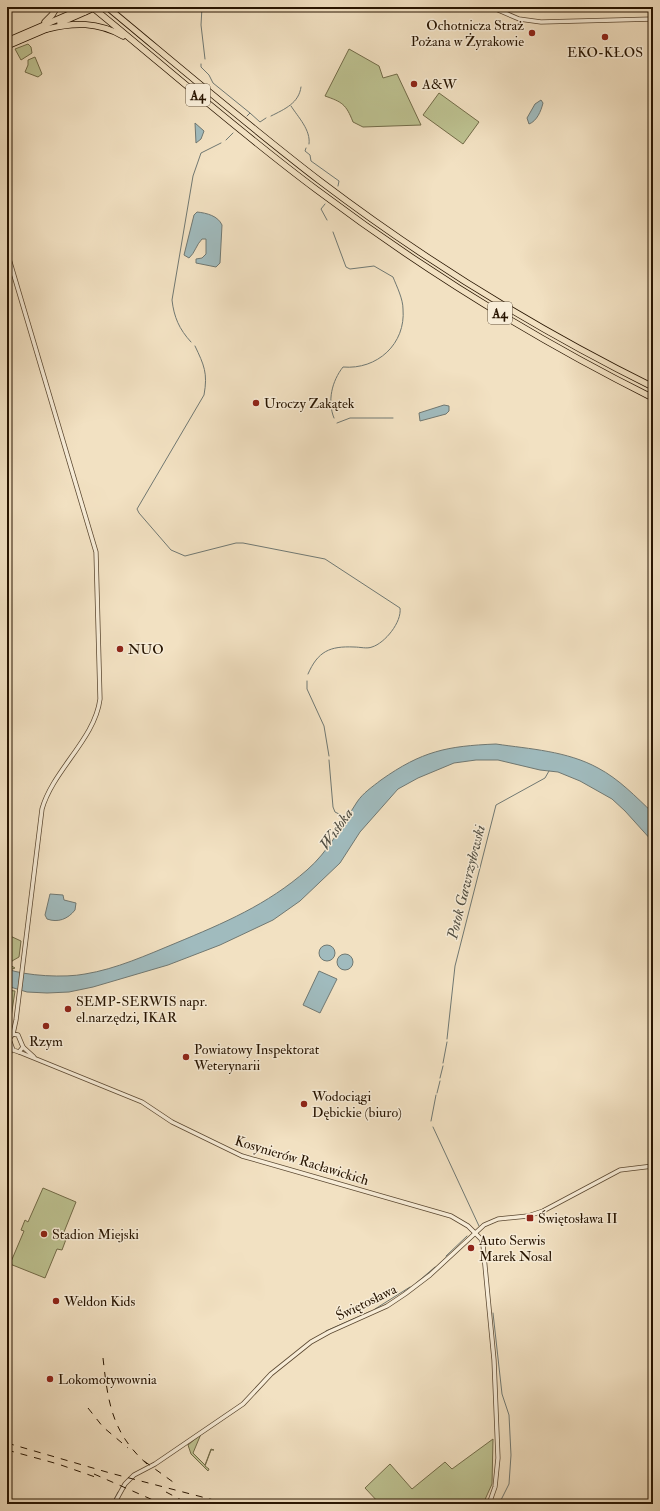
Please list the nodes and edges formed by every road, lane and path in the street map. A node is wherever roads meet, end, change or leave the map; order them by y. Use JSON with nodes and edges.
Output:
{"nodes":[{"id":1,"x":57,"y":7,"type":"edge"},
{"id":2,"x":92,"y":7,"type":"edge"},
{"id":3,"x":96,"y":7,"type":"edge"},
{"id":4,"x":107,"y":7,"type":"edge"},
{"id":5,"x":491,"y":7,"type":"edge"},
{"id":6,"x":84,"y":9,"type":"edge"},
{"id":7,"x":653,"y":19,"type":"edge"},
{"id":8,"x":33,"y":29,"type":"junction"},
{"id":9,"x":47,"y":29,"type":"junction"},
{"id":10,"x":7,"y":41,"type":"edge"},
{"id":11,"x":7,"y":46,"type":"edge"},
{"id":12,"x":142,"y":48,"type":"junction"},
{"id":13,"x":7,"y":252,"type":"edge"},
{"id":14,"x":653,"y":387,"type":"edge"},
{"id":15,"x":653,"y":398,"type":"edge"},
{"id":16,"x":16,"y":1020,"type":"junction"},
{"id":17,"x":10,"y":1035,"type":"edge"},
{"id":18,"x":18,"y":1035,"type":"junction"},
{"id":19,"x":8,"y":1040,"type":"edge"},
{"id":20,"x":23,"y":1047,"type":"junction"},
{"id":21,"x":11,"y":1048,"type":"junction"},
{"id":22,"x":17,"y":1052,"type":"junction"},
{"id":23,"x":38,"y":1060,"type":"junction"},
{"id":24,"x":7,"y":1062,"type":"edge"},
{"id":25,"x":653,"y":1166,"type":"edge"},
{"id":26,"x":475,"y":1233,"type":"junction"},
{"id":27,"x":114,"y":1504,"type":"edge"},
{"id":28,"x":489,"y":1504,"type":"edge"}],
"edges":[{"from":1,"to":8,"type":"highway"},
{"from":2,"to":12,"type":"highway","number":"A4"},
{"from":3,"to":6,"type":"highway","bridge":true},
{"from":4,"to":14,"type":"highway","number":"A4"},
{"from":5,"to":7,"type":"street"},
{"from":6,"to":8,"type":"highway"},
{"from":6,"to":9,"type":"highway"},
{"from":8,"to":10,"type":"highway"},
{"from":9,"to":11,"type":"highway"},
{"from":9,"to":12,"type":"highway"},
{"from":12,"to":15,"type":"highway","number":"A4"},
{"from":13,"to":16,"type":"street"},
{"from":16,"to":17,"type":"street"},
{"from":16,"to":18,"type":"street"},
{"from":17,"to":18,"type":"street"},
{"from":17,"to":19,"type":"street"},
{"from":18,"to":20,"type":"street"},
{"from":19,"to":21,"type":"street"},
{"from":20,"to":22,"type":"street"},
{"from":20,"to":23,"type":"street","name":"Kosynierów Racławickich"},
{"from":21,"to":22,"type":"street","name":"Kosynierów Racławickich"},
{"from":21,"to":24,"type":"street"},
{"from":22,"to":23,"type":"street","name":"Kosynierów Racławickich"},
{"from":22,"to":24,"type":"street"},
{"from":23,"to":26,"type":"street","name":"Kosynierów Racławickich"},
{"from":25,"to":26,"type":"street","name":"Świętosława"},
{"from":26,"to":27,"type":"street","name":"Świętosława"},
{"from":26,"to":28,"type":"street"}]}
